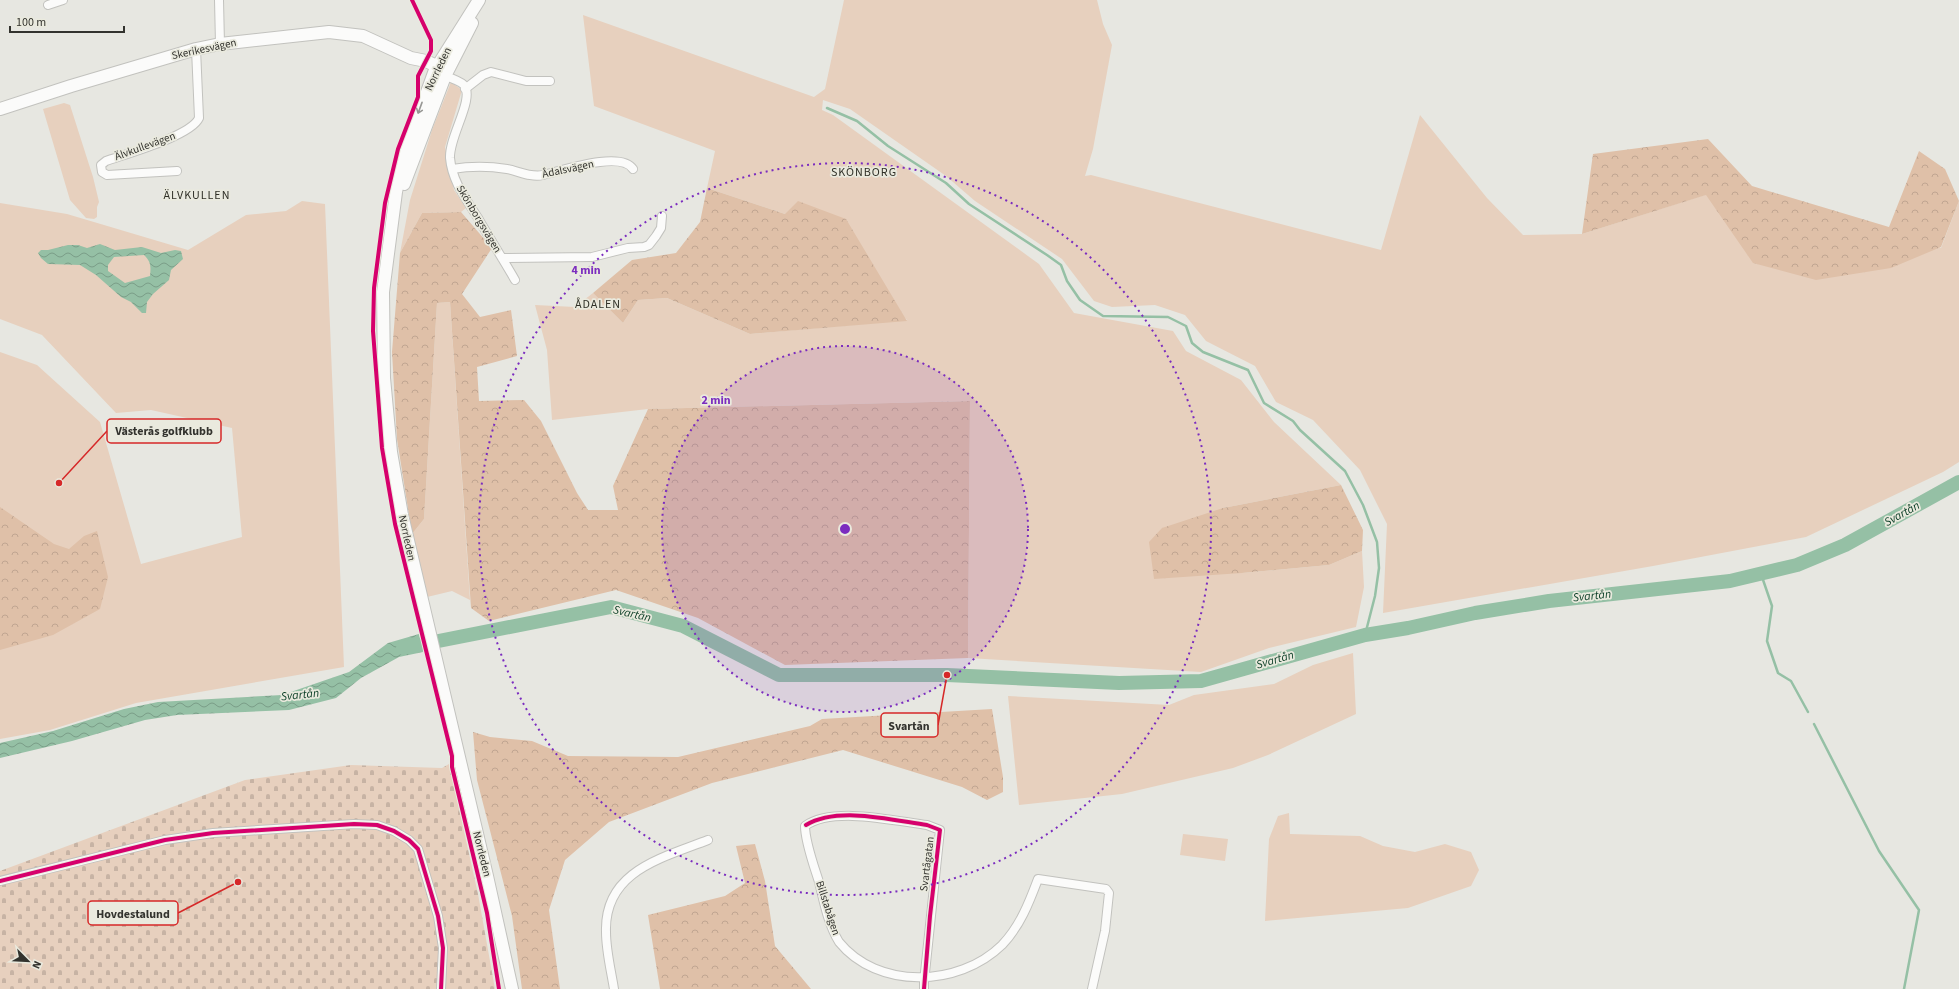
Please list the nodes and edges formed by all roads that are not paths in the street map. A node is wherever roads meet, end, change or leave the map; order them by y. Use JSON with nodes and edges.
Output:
{"nodes":[{"id":1,"x":63,"y":0,"type":"edge"},
{"id":2,"x":220,"y":0,"type":"edge"},
{"id":3,"x":479,"y":0,"type":"edge"},
{"id":4,"x":483,"y":0,"type":"edge"},
{"id":5,"x":48,"y":5,"type":"dead end"},
{"id":6,"x":220,"y":44,"type":"junction"},
{"id":7,"x":196,"y":49,"type":"junction"},
{"id":8,"x":441,"y":74,"type":"junction"},
{"id":9,"x":550,"y":81,"type":"dead end"},
{"id":10,"x":465,"y":89,"type":"junction"},
{"id":11,"x":0,"y":109,"type":"edge"},
{"id":12,"x":452,"y":169,"type":"junction"},
{"id":13,"x":633,"y":169,"type":"dead end"},
{"id":14,"x":177,"y":171,"type":"dead end"},
{"id":15,"x":662,"y":216,"type":"dead end"},
{"id":16,"x":502,"y":258,"type":"junction"},
{"id":17,"x":515,"y":280,"type":"dead end"},
{"id":18,"x":806,"y":825,"type":"joint"},
{"id":19,"x":708,"y":840,"type":"dead end"},
{"id":20,"x":0,"y":881,"type":"edge"},
{"id":21,"x":499,"y":927,"type":"junction"},
{"id":22,"x":924,"y":985,"type":"edge"},
{"id":23,"x":441,"y":989,"type":"edge"},
{"id":24,"x":507,"y":989,"type":"edge"},
{"id":25,"x":512,"y":989,"type":"edge"},
{"id":26,"x":614,"y":989,"type":"edge"},
{"id":27,"x":1092,"y":989,"type":"edge"}],
"edges":[{"from":1,"to":5,"type":"street"},
{"from":2,"to":6,"type":"street"},
{"from":3,"to":8,"type":"main road","name":"Norrleden"},
{"from":4,"to":8,"type":"main road","name":"Norrleden"},
{"from":6,"to":7,"type":"main road","name":"Skerikesvägen"},
{"from":6,"to":8,"type":"main road","name":"Skerikesvägen"},
{"from":7,"to":11,"type":"main road","name":"Skerikesvägen"},
{"from":7,"to":14,"type":"street","name":"Älvkullevägen"},
{"from":8,"to":10,"type":"street"},
{"from":8,"to":21,"type":"main road","name":"Norrleden"},
{"from":9,"to":10,"type":"street"},
{"from":10,"to":12,"type":"street","name":"Skönborgsvägen"},
{"from":12,"to":13,"type":"street","name":"Ådalsvägen"},
{"from":12,"to":16,"type":"street","name":"Skönborgsvägen"},
{"from":15,"to":16,"type":"street","name":"Skönborgsvägen"},
{"from":16,"to":17,"type":"street","name":"Skönborgsvägen"},
{"from":18,"to":22,"type":"street","name":"Billstabågen"},
{"from":18,"to":22,"type":"street","name":"Svartågatan"},
{"from":19,"to":26,"type":"street"},
{"from":20,"to":23,"type":"street"},
{"from":21,"to":24,"type":"main road","name":"Norrleden"},
{"from":21,"to":25,"type":"main road","name":"Norrleden"},
{"from":22,"to":27,"type":"street","name":"Billstabågen"}]}
